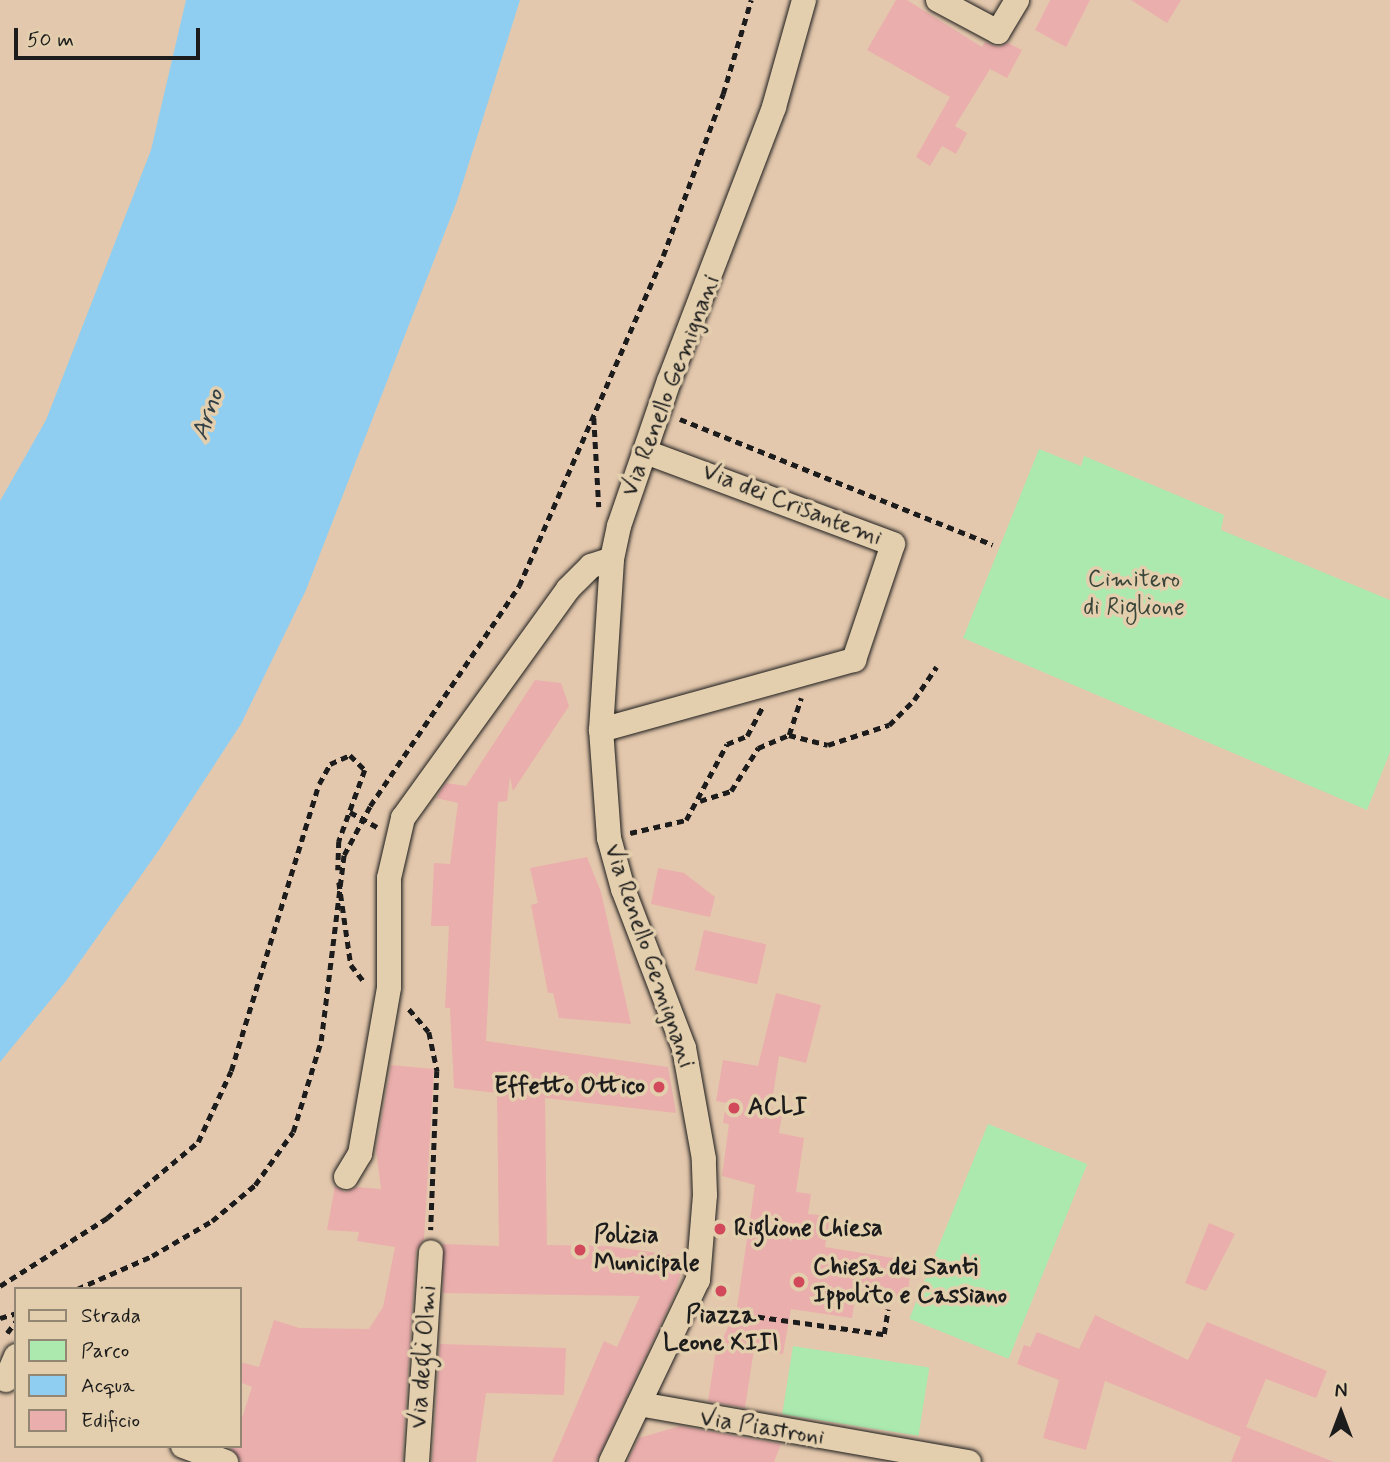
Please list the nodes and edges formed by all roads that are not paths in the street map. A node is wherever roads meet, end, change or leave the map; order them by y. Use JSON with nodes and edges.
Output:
{"nodes":[{"id":1,"x":804,"y":0,"type":"edge"},
{"id":2,"x":938,"y":0,"type":"edge"},
{"id":3,"x":1017,"y":0,"type":"edge"},
{"id":4,"x":646,"y":452,"type":"junction"},
{"id":5,"x":612,"y":559,"type":"junction"},
{"id":6,"x":601,"y":730,"type":"junction"},
{"id":7,"x":346,"y":1177,"type":"dead end"},
{"id":8,"x":430,"y":1252,"type":"road end"},
{"id":9,"x":14,"y":1362,"type":"edge"},
{"id":10,"x":7,"y":1381,"type":"edge"},
{"id":11,"x":639,"y":1404,"type":"junction"},
{"id":12,"x":188,"y":1448,"type":"edge"},
{"id":13,"x":226,"y":1462,"type":"edge"},
{"id":14,"x":417,"y":1462,"type":"edge"},
{"id":15,"x":611,"y":1462,"type":"edge"},
{"id":16,"x":969,"y":1462,"type":"edge"}],
"edges":[{"from":1,"to":4,"type":"street","name":"Via Renello Gemignani"},
{"from":2,"to":3,"type":"street"},
{"from":4,"to":5,"type":"street","name":"Via Renello Gemignani"},
{"from":4,"to":6,"type":"street","name":"Via dei Crisantemi"},
{"from":5,"to":6,"type":"street","name":"Via Renello Gemignani"},
{"from":5,"to":7,"type":"street"},
{"from":6,"to":11,"type":"street","name":"Via Renello Gemignani"},
{"from":8,"to":14,"type":"street","name":"Via degli Olmi"},
{"from":9,"to":10,"type":"street"},
{"from":11,"to":15,"type":"street","name":"Via Renello Gemignani"},
{"from":11,"to":16,"type":"street","name":"Via Piastroni"},
{"from":12,"to":13,"type":"street"}]}
